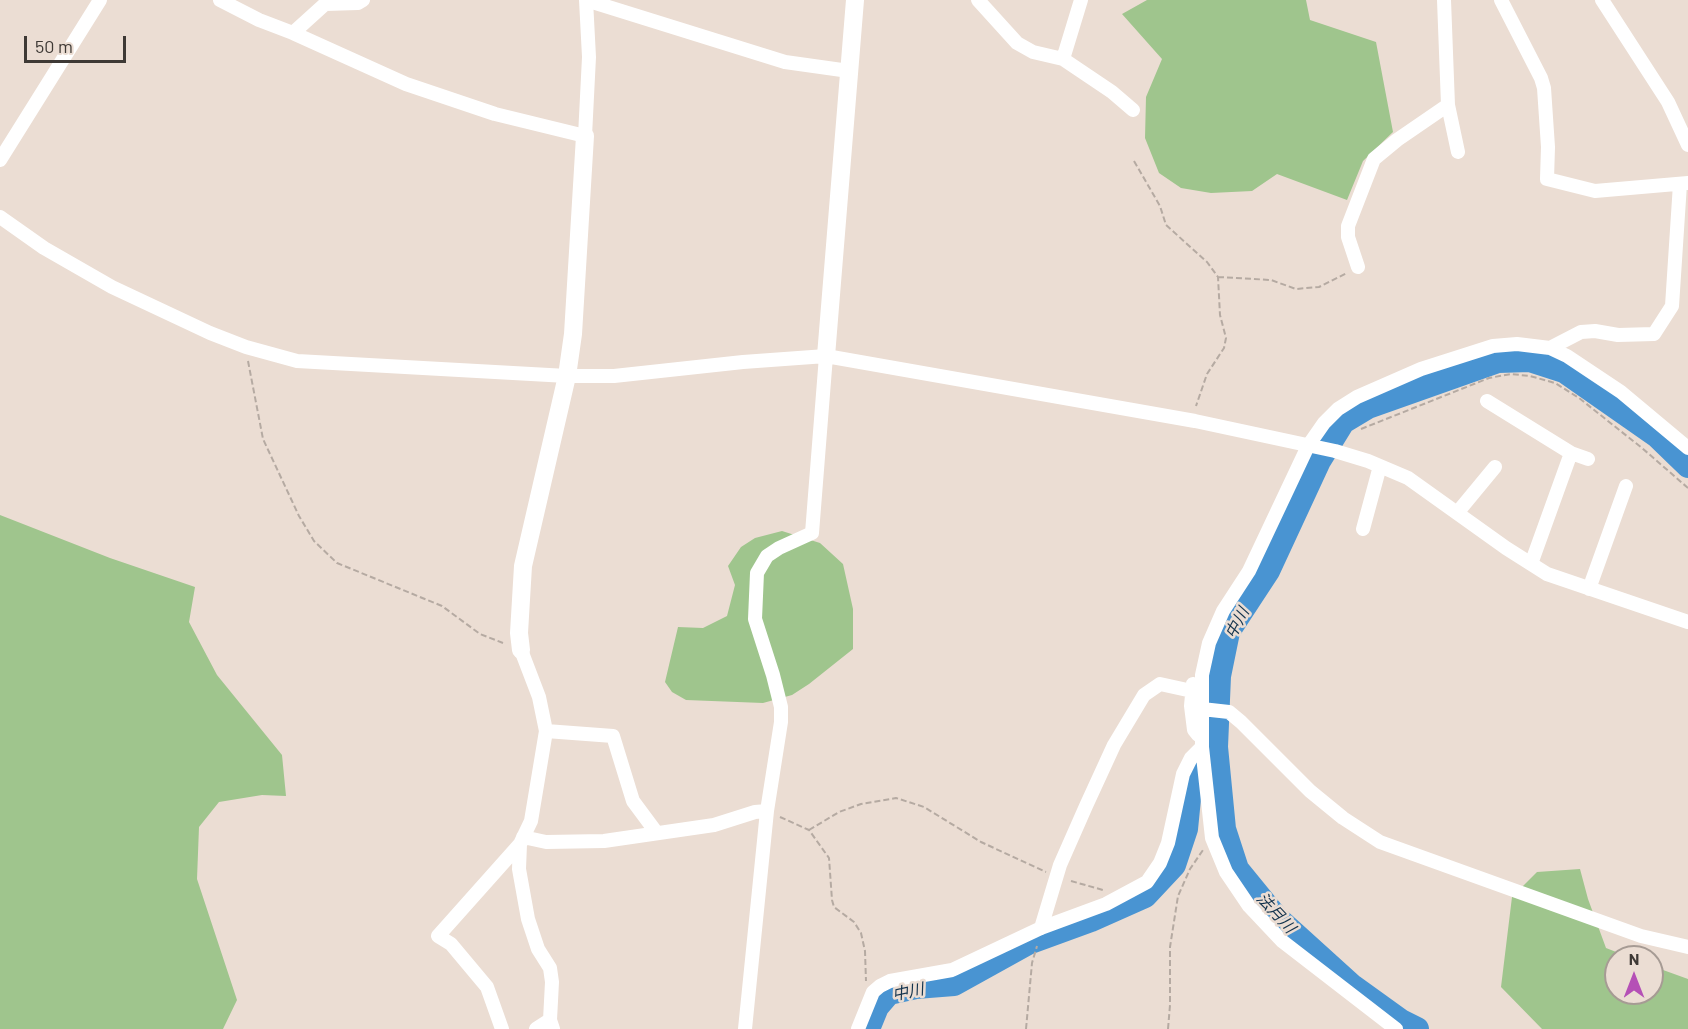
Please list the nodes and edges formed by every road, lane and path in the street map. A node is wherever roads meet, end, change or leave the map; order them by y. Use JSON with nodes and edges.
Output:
{"nodes":[{"id":1,"x":100,"y":0,"type":"edge"},
{"id":2,"x":220,"y":0,"type":"edge"},
{"id":3,"x":363,"y":0,"type":"edge"},
{"id":4,"x":586,"y":0,"type":"edge"},
{"id":5,"x":855,"y":0,"type":"edge"},
{"id":6,"x":978,"y":0,"type":"edge"},
{"id":7,"x":1081,"y":0,"type":"edge"},
{"id":8,"x":1444,"y":0,"type":"edge"},
{"id":9,"x":1501,"y":0,"type":"edge"},
{"id":10,"x":1602,"y":0,"type":"edge"},
{"id":11,"x":293,"y":33,"type":"junction"},
{"id":12,"x":1063,"y":59,"type":"junction"},
{"id":13,"x":849,"y":71,"type":"junction"},
{"id":14,"x":1448,"y":105,"type":"junction"},
{"id":15,"x":1133,"y":110,"type":"dead end"},
{"id":16,"x":585,"y":136,"type":"junction"},
{"id":17,"x":1688,"y":145,"type":"edge"},
{"id":18,"x":1458,"y":152,"type":"dead end"},
{"id":19,"x":0,"y":160,"type":"edge"},
{"id":20,"x":1134,"y":160,"type":"dead end"},
{"id":21,"x":1684,"y":183,"type":"edge"},
{"id":22,"x":0,"y":217,"type":"edge"},
{"id":23,"x":1359,"y":267,"type":"joint"},
{"id":24,"x":1218,"y":277,"type":"junction"},
{"id":25,"x":246,"y":346,"type":"junction"},
{"id":26,"x":1550,"y":348,"type":"junction"},
{"id":27,"x":826,"y":356,"type":"junction"},
{"id":28,"x":567,"y":376,"type":"junction"},
{"id":29,"x":1488,"y":401,"type":"dead end"},
{"id":30,"x":1195,"y":421,"type":"junction"},
{"id":31,"x":1311,"y":447,"type":"junction"},
{"id":32,"x":1688,"y":448,"type":"edge"},
{"id":33,"x":1571,"y":453,"type":"junction"},
{"id":34,"x":1588,"y":459,"type":"dead end"},
{"id":35,"x":1380,"y":466,"type":"junction"},
{"id":36,"x":1495,"y":467,"type":"dead end"},
{"id":37,"x":1626,"y":486,"type":"dead end"},
{"id":38,"x":1457,"y":513,"type":"junction"},
{"id":39,"x":1363,"y":529,"type":"dead end"},
{"id":40,"x":1531,"y":564,"type":"junction"},
{"id":41,"x":1589,"y":589,"type":"junction"},
{"id":42,"x":1688,"y":622,"type":"edge"},
{"id":43,"x":1213,"y":634,"type":"junction"},
{"id":44,"x":521,"y":650,"type":"junction"},
{"id":45,"x":1192,"y":691,"type":"junction"},
{"id":46,"x":1205,"y":709,"type":"junction"},
{"id":47,"x":546,"y":731,"type":"junction"},
{"id":48,"x":1202,"y":745,"type":"junction"},
{"id":49,"x":767,"y":811,"type":"junction"},
{"id":50,"x":809,"y":830,"type":"junction"},
{"id":51,"x":656,"y":832,"type":"junction"},
{"id":52,"x":1212,"y":838,"type":"junction"},
{"id":53,"x":521,"y":841,"type":"junction"},
{"id":54,"x":1058,"y":877,"type":"junction"},
{"id":55,"x":1127,"y":893,"type":"junction"},
{"id":56,"x":1041,"y":928,"type":"junction"},
{"id":57,"x":1037,"y":945,"type":"dead end"},
{"id":58,"x":1688,"y":946,"type":"edge"},
{"id":59,"x":866,"y":982,"type":"dead end"},
{"id":60,"x":552,"y":1024,"type":"edge"},
{"id":61,"x":502,"y":1029,"type":"edge"},
{"id":62,"x":536,"y":1029,"type":"edge"},
{"id":63,"x":746,"y":1029,"type":"edge"},
{"id":64,"x":858,"y":1029,"type":"edge"},
{"id":65,"x":1026,"y":1029,"type":"edge"},
{"id":66,"x":1168,"y":1029,"type":"edge"},
{"id":67,"x":1395,"y":1029,"type":"edge"}],
"edges":[{"from":1,"to":19,"type":"street"},
{"from":2,"to":11,"type":"street"},
{"from":3,"to":11,"type":"street"},
{"from":4,"to":13,"type":"street"},
{"from":4,"to":16,"type":"street"},
{"from":5,"to":13,"type":"street"},
{"from":6,"to":12,"type":"street"},
{"from":7,"to":12,"type":"street"},
{"from":8,"to":14,"type":"street"},
{"from":9,"to":21,"type":"street"},
{"from":10,"to":17,"type":"street"},
{"from":11,"to":16,"type":"street"},
{"from":12,"to":15,"type":"street"},
{"from":13,"to":27,"type":"street"},
{"from":14,"to":18,"type":"street"},
{"from":14,"to":23,"type":"street"},
{"from":16,"to":28,"type":"street"},
{"from":20,"to":24,"type":"path"},
{"from":21,"to":26,"type":"street"},
{"from":22,"to":25,"type":"street"},
{"from":23,"to":24,"type":"path"},
{"from":24,"to":30,"type":"path"},
{"from":25,"to":28,"type":"street"},
{"from":25,"to":44,"type":"path"},
{"from":26,"to":31,"type":"street"},
{"from":26,"to":32,"type":"street"},
{"from":27,"to":28,"type":"street"},
{"from":27,"to":30,"type":"street"},
{"from":27,"to":49,"type":"street"},
{"from":28,"to":44,"type":"street"},
{"from":29,"to":33,"type":"street"},
{"from":30,"to":31,"type":"street"},
{"from":31,"to":35,"type":"street"},
{"from":31,"to":43,"type":"street"},
{"from":33,"to":34,"type":"street"},
{"from":33,"to":40,"type":"street"},
{"from":35,"to":38,"type":"street"},
{"from":35,"to":39,"type":"street"},
{"from":36,"to":38,"type":"street"},
{"from":37,"to":41,"type":"street"},
{"from":38,"to":40,"type":"street"},
{"from":40,"to":41,"type":"street"},
{"from":41,"to":42,"type":"street"},
{"from":43,"to":45,"type":"street"},
{"from":43,"to":46,"type":"street"},
{"from":44,"to":47,"type":"street"},
{"from":45,"to":48,"type":"street"},
{"from":45,"to":54,"type":"street"},
{"from":46,"to":48,"type":"street"},
{"from":46,"to":58,"type":"street"},
{"from":47,"to":51,"type":"street"},
{"from":47,"to":53,"type":"street"},
{"from":48,"to":52,"type":"street"},
{"from":48,"to":55,"type":"street"},
{"from":49,"to":50,"type":"path"},
{"from":49,"to":51,"type":"street"},
{"from":49,"to":63,"type":"street"},
{"from":50,"to":54,"type":"path"},
{"from":50,"to":59,"type":"path"},
{"from":51,"to":53,"type":"street"},
{"from":52,"to":66,"type":"path"},
{"from":52,"to":67,"type":"street"},
{"from":53,"to":60,"type":"street"},
{"from":53,"to":61,"type":"street"},
{"from":54,"to":55,"type":"path"},
{"from":54,"to":56,"type":"street"},
{"from":55,"to":56,"type":"street"},
{"from":56,"to":64,"type":"street"},
{"from":57,"to":65,"type":"path"},
{"from":60,"to":62,"type":"street"}]}
